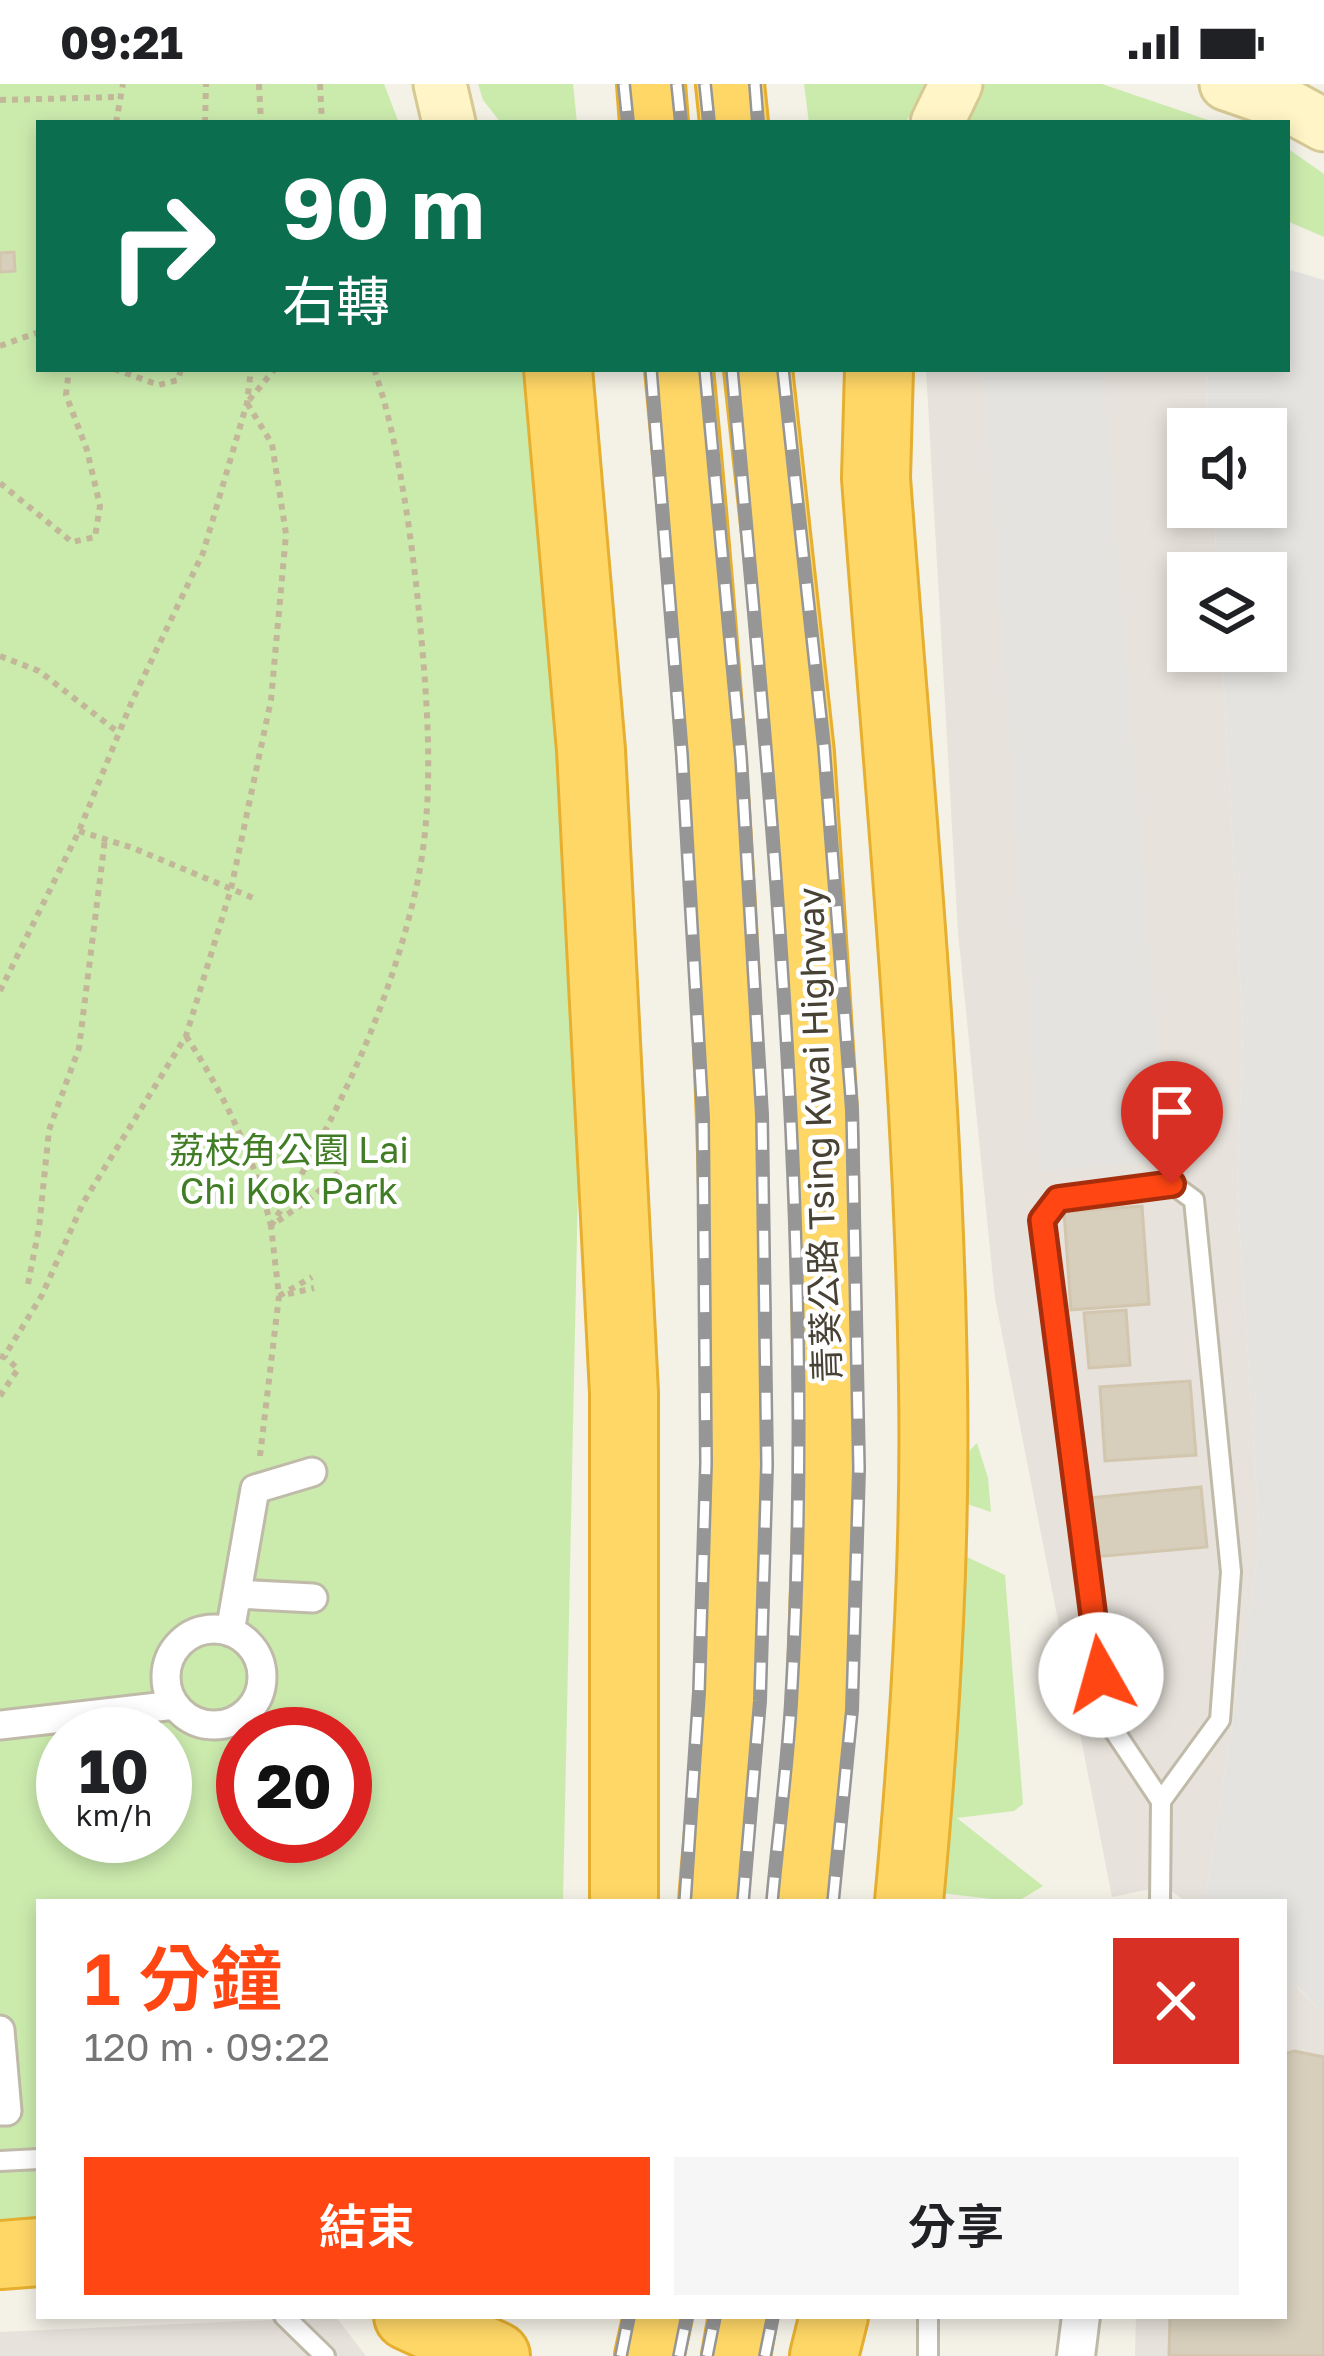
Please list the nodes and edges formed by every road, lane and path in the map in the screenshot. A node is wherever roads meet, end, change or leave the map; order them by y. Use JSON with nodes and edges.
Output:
{"nodes":[{"id":1,"x":123,"y":84,"type":"edge"},
{"id":2,"x":206,"y":84,"type":"edge"},
{"id":3,"x":259,"y":84,"type":"edge"},
{"id":4,"x":320,"y":84,"type":"edge"},
{"id":5,"x":440,"y":84,"type":"edge"},
{"id":6,"x":651,"y":84,"type":"edge"},
{"id":7,"x":730,"y":84,"type":"edge"},
{"id":8,"x":956,"y":84,"type":"edge"},
{"id":9,"x":1226,"y":84,"type":"edge"},
{"id":10,"x":118,"y":97,"type":"junction"},
{"id":11,"x":0,"y":100,"type":"edge"},
{"id":12,"x":116,"y":120,"type":"edge"},
{"id":13,"x":205,"y":120,"type":"edge"},
{"id":14,"x":261,"y":120,"type":"edge"},
{"id":15,"x":322,"y":120,"type":"edge"},
{"id":16,"x":448,"y":120,"type":"edge"},
{"id":17,"x":655,"y":120,"type":"edge"},
{"id":18,"x":734,"y":120,"type":"edge"},
{"id":19,"x":938,"y":120,"type":"edge"},
{"id":20,"x":1324,"y":124,"type":"edge"},
{"id":21,"x":36,"y":333,"type":"edge"},
{"id":22,"x":0,"y":346,"type":"edge"},
{"id":23,"x":69,"y":372,"type":"edge"},
{"id":24,"x":122,"y":372,"type":"edge"},
{"id":25,"x":180,"y":372,"type":"edge"},
{"id":26,"x":250,"y":372,"type":"edge"},
{"id":27,"x":273,"y":372,"type":"edge"},
{"id":28,"x":375,"y":372,"type":"edge"},
{"id":29,"x":558,"y":372,"type":"edge"},
{"id":30,"x":679,"y":372,"type":"edge"},
{"id":31,"x":758,"y":372,"type":"edge"},
{"id":32,"x":879,"y":372,"type":"edge"},
{"id":33,"x":247,"y":403,"type":"junction"},
{"id":34,"x":0,"y":483,"type":"edge"},
{"id":35,"x":0,"y":656,"type":"edge"},
{"id":36,"x":119,"y":733,"type":"junction"},
{"id":37,"x":79,"y":831,"type":"junction"},
{"id":38,"x":105,"y":838,"type":"junction"},
{"id":39,"x":231,"y":889,"type":"junction"},
{"id":40,"x":257,"y":900,"type":"dead end"},
{"id":41,"x":0,"y":991,"type":"edge"},
{"id":42,"x":186,"y":1036,"type":"junction"},
{"id":43,"x":345,"y":1166,"type":"dead end"},
{"id":44,"x":271,"y":1226,"type":"junction"},
{"id":45,"x":312,"y":1277,"type":"dead end"},
{"id":46,"x":28,"y":1283,"type":"dead end"},
{"id":47,"x":314,"y":1288,"type":"dead end"},
{"id":48,"x":279,"y":1296,"type":"junction"},
{"id":49,"x":2,"y":1356,"type":"edge"},
{"id":50,"x":0,"y":1396,"type":"edge"},
{"id":51,"x":312,"y":1472,"type":"dead end"},
{"id":52,"x":255,"y":1490,"type":"junction"},
{"id":53,"x":237,"y":1594,"type":"junction"},
{"id":54,"x":313,"y":1598,"type":"dead end"},
{"id":55,"x":230,"y":1632,"type":"junction"},
{"id":56,"x":175,"y":1705,"type":"junction"},
{"id":57,"x":0,"y":1726,"type":"edge"},
{"id":58,"x":1161,"y":1801,"type":"junction"},
{"id":59,"x":624,"y":1899,"type":"edge"},
{"id":60,"x":713,"y":1899,"type":"edge"},
{"id":61,"x":803,"y":1899,"type":"edge"},
{"id":62,"x":909,"y":1899,"type":"edge"},
{"id":63,"x":1160,"y":1899,"type":"edge"},
{"id":64,"x":0,"y":2030,"type":"edge"},
{"id":65,"x":0,"y":2111,"type":"edge"},
{"id":66,"x":36,"y":2159,"type":"edge"},
{"id":67,"x":0,"y":2161,"type":"edge"},
{"id":68,"x":36,"y":2252,"type":"edge"},
{"id":69,"x":0,"y":2255,"type":"edge"},
{"id":70,"x":287,"y":2319,"type":"edge"},
{"id":71,"x":415,"y":2319,"type":"edge"},
{"id":72,"x":617,"y":2319,"type":"edge"},
{"id":73,"x":657,"y":2319,"type":"edge"},
{"id":74,"x":742,"y":2319,"type":"edge"},
{"id":75,"x":833,"y":2319,"type":"edge"},
{"id":76,"x":928,"y":2319,"type":"edge"},
{"id":77,"x":1081,"y":2319,"type":"edge"},
{"id":78,"x":326,"y":2356,"type":"edge"},
{"id":79,"x":496,"y":2356,"type":"edge"},
{"id":80,"x":616,"y":2356,"type":"edge"},
{"id":81,"x":649,"y":2356,"type":"edge"},
{"id":82,"x":736,"y":2356,"type":"edge"},
{"id":83,"x":824,"y":2356,"type":"edge"},
{"id":84,"x":928,"y":2356,"type":"edge"},
{"id":85,"x":1076,"y":2356,"type":"edge"}],
"edges":[{"from":1,"to":10,"type":"path"},
{"from":2,"to":13,"type":"path"},
{"from":3,"to":14,"type":"path"},
{"from":4,"to":15,"type":"path"},
{"from":5,"to":16,"type":"main road"},
{"from":6,"to":17,"type":"highway"},
{"from":7,"to":18,"type":"highway"},
{"from":8,"to":19,"type":"main road"},
{"from":9,"to":20,"type":"main road"},
{"from":10,"to":11,"type":"path"},
{"from":10,"to":12,"type":"path"},
{"from":21,"to":22,"type":"path"},
{"from":23,"to":34,"type":"path"},
{"from":24,"to":25,"type":"path"},
{"from":26,"to":33,"type":"path"},
{"from":27,"to":33,"type":"path"},
{"from":28,"to":44,"type":"path"},
{"from":29,"to":59,"type":"highway"},
{"from":30,"to":60,"type":"highway"},
{"from":31,"to":61,"type":"highway","name":"青葵公路 Tsing Kwai Highway"},
{"from":32,"to":62,"type":"highway"},
{"from":33,"to":36,"type":"path"},
{"from":33,"to":39,"type":"path"},
{"from":35,"to":36,"type":"path"},
{"from":36,"to":37,"type":"path"},
{"from":37,"to":38,"type":"path"},
{"from":37,"to":41,"type":"path"},
{"from":38,"to":39,"type":"path"},
{"from":38,"to":46,"type":"path"},
{"from":39,"to":40,"type":"path"},
{"from":39,"to":42,"type":"path"},
{"from":42,"to":44,"type":"path"},
{"from":42,"to":49,"type":"path"},
{"from":43,"to":44,"type":"path"},
{"from":44,"to":48,"type":"path"},
{"from":45,"to":48,"type":"path"},
{"from":47,"to":48,"type":"path"},
{"from":48,"to":52,"type":"path"},
{"from":49,"to":50,"type":"path"},
{"from":51,"to":52,"type":"street"},
{"from":52,"to":53,"type":"street"},
{"from":53,"to":54,"type":"street"},
{"from":53,"to":55,"type":"street"},
{"from":55,"to":56,"type":"street"},
{"from":55,"to":56,"type":"street"},
{"from":56,"to":57,"type":"street"},
{"from":58,"to":58,"type":"lane"},
{"from":58,"to":63,"type":"lane"},
{"from":64,"to":65,"type":"street"},
{"from":66,"to":67,"type":"lane"},
{"from":68,"to":69,"type":"highway"},
{"from":70,"to":78,"type":"lane"},
{"from":71,"to":79,"type":"highway"},
{"from":72,"to":80,"type":"highway"},
{"from":73,"to":81,"type":"highway"},
{"from":74,"to":82,"type":"highway"},
{"from":75,"to":83,"type":"highway"},
{"from":76,"to":84,"type":"lane"},
{"from":77,"to":85,"type":"street"}]}
